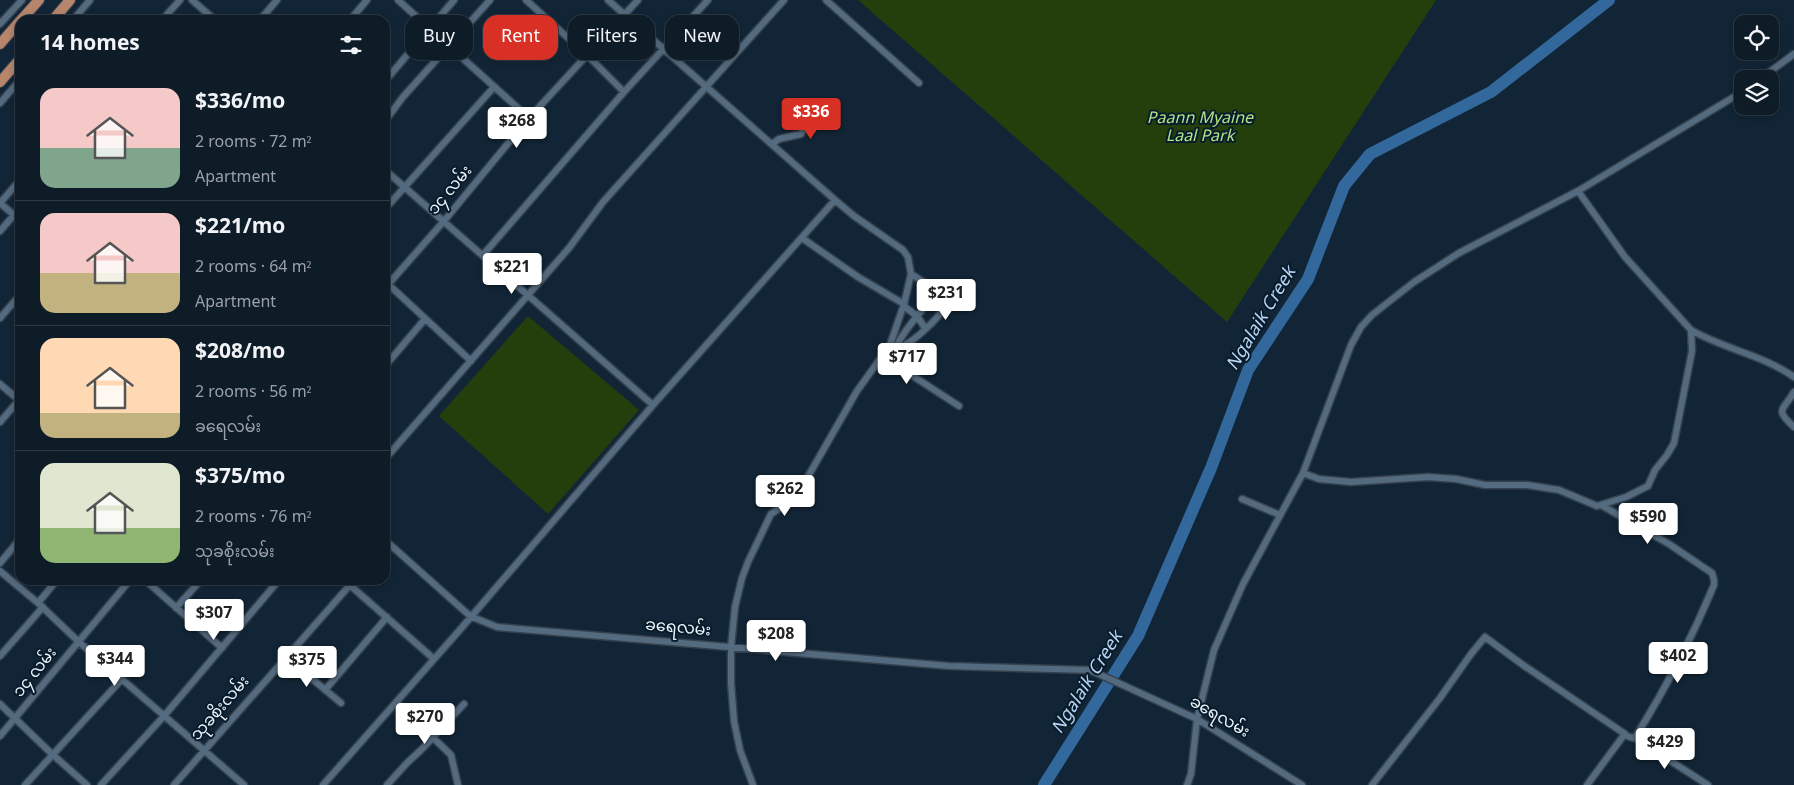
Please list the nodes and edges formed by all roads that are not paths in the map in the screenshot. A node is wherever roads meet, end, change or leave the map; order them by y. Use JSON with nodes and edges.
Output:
{"nodes":[{"id":1,"x":22,"y":0,"type":"edge"},
{"id":2,"x":39,"y":0,"type":"edge"},
{"id":3,"x":70,"y":0,"type":"edge"},
{"id":4,"x":90,"y":0,"type":"edge"},
{"id":5,"x":180,"y":0,"type":"edge"},
{"id":6,"x":192,"y":0,"type":"edge"},
{"id":7,"x":277,"y":0,"type":"edge"},
{"id":8,"x":367,"y":0,"type":"edge"},
{"id":9,"x":398,"y":0,"type":"edge"},
{"id":10,"x":454,"y":0,"type":"edge"},
{"id":11,"x":490,"y":0,"type":"edge"},
{"id":12,"x":526,"y":0,"type":"edge"},
{"id":13,"x":608,"y":0,"type":"edge"},
{"id":14,"x":638,"y":0,"type":"edge"},
{"id":15,"x":708,"y":0,"type":"edge"},
{"id":16,"x":784,"y":0,"type":"edge"},
{"id":17,"x":826,"y":0,"type":"edge"},
{"id":18,"x":26,"y":15,"type":"edge"},
{"id":19,"x":57,"y":15,"type":"edge"},
{"id":20,"x":77,"y":15,"type":"edge"},
{"id":21,"x":166,"y":15,"type":"edge"},
{"id":22,"x":209,"y":15,"type":"edge"},
{"id":23,"x":264,"y":15,"type":"edge"},
{"id":24,"x":354,"y":15,"type":"edge"},
{"id":25,"x":415,"y":15,"type":"edge"},
{"id":26,"x":441,"y":15,"type":"edge"},
{"id":27,"x":624,"y":15,"type":"joint"},
{"id":28,"x":473,"y":19,"type":"edge"},
{"id":29,"x":1,"y":22,"type":"edge"},
{"id":30,"x":15,"y":28,"type":"edge"},
{"id":31,"x":12,"y":31,"type":"junction"},
{"id":32,"x":568,"y":38,"type":"edge"},
{"id":33,"x":655,"y":42,"type":"edge"},
{"id":34,"x":0,"y":44,"type":"edge"},
{"id":35,"x":664,"y":50,"type":"junction"},
{"id":36,"x":1794,"y":54,"type":"edge"},
{"id":37,"x":405,"y":57,"type":"edge"},
{"id":38,"x":436,"y":60,"type":"edge"},
{"id":39,"x":464,"y":60,"type":"edge"},
{"id":40,"x":582,"y":60,"type":"edge"},
{"id":41,"x":592,"y":60,"type":"edge"},
{"id":42,"x":15,"y":65,"type":"edge"},
{"id":43,"x":1772,"y":70,"type":"edge"},
{"id":44,"x":390,"y":75,"type":"edge"},
{"id":45,"x":0,"y":82,"type":"edge"},
{"id":46,"x":919,"y":83,"type":"dead end"},
{"id":47,"x":15,"y":86,"type":"edge"},
{"id":48,"x":494,"y":87,"type":"junction"},
{"id":49,"x":706,"y":87,"type":"junction"},
{"id":50,"x":624,"y":92,"type":"junction"},
{"id":51,"x":1734,"y":97,"type":"edge"},
{"id":52,"x":816,"y":102,"type":"dead end"},
{"id":53,"x":0,"y":103,"type":"edge"},
{"id":54,"x":390,"y":114,"type":"edge"},
{"id":55,"x":529,"y":118,"type":"junction"},
{"id":56,"x":772,"y":144,"type":"junction"},
{"id":57,"x":390,"y":174,"type":"edge"},
{"id":58,"x":15,"y":186,"type":"edge"},
{"id":59,"x":404,"y":187,"type":"junction"},
{"id":60,"x":1578,"y":191,"type":"junction"},
{"id":61,"x":835,"y":200,"type":"junction"},
{"id":62,"x":0,"y":203,"type":"edge"},
{"id":63,"x":390,"y":203,"type":"edge"},
{"id":64,"x":15,"y":215,"type":"edge"},
{"id":65,"x":15,"y":219,"type":"edge"},
{"id":66,"x":444,"y":221,"type":"junction"},
{"id":67,"x":0,"y":231,"type":"edge"},
{"id":68,"x":802,"y":238,"type":"junction"},
{"id":69,"x":483,"y":255,"type":"junction"},
{"id":70,"x":911,"y":274,"type":"junction"},
{"id":71,"x":390,"y":283,"type":"edge"},
{"id":72,"x":390,"y":289,"type":"edge"},
{"id":73,"x":938,"y":290,"type":"junction"},
{"id":74,"x":528,"y":294,"type":"junction"},
{"id":75,"x":15,"y":301,"type":"edge"},
{"id":76,"x":904,"y":304,"type":"junction"},
{"id":77,"x":917,"y":316,"type":"junction"},
{"id":78,"x":0,"y":318,"type":"edge"},
{"id":79,"x":425,"y":320,"type":"junction"},
{"id":80,"x":925,"y":328,"type":"junction"},
{"id":81,"x":1691,"y":330,"type":"junction"},
{"id":82,"x":893,"y":347,"type":"junction"},
{"id":83,"x":390,"y":360,"type":"edge"},
{"id":84,"x":471,"y":361,"type":"junction"},
{"id":85,"x":1794,"y":377,"type":"edge"},
{"id":86,"x":0,"y":384,"type":"edge"},
{"id":87,"x":1794,"y":392,"type":"edge"},
{"id":88,"x":15,"y":396,"type":"edge"},
{"id":89,"x":15,"y":406,"type":"edge"},
{"id":90,"x":653,"y":406,"type":"junction"},
{"id":91,"x":959,"y":406,"type":"dead end"},
{"id":92,"x":0,"y":422,"type":"edge"},
{"id":93,"x":1794,"y":427,"type":"edge"},
{"id":94,"x":390,"y":453,"type":"edge"},
{"id":95,"x":1303,"y":474,"type":"junction"},
{"id":96,"x":1242,"y":500,"type":"dead end"},
{"id":97,"x":1601,"y":505,"type":"junction"},
{"id":98,"x":1280,"y":515,"type":"junction"},
{"id":99,"x":390,"y":544,"type":"edge"},
{"id":100,"x":15,"y":545,"type":"edge"},
{"id":101,"x":0,"y":563,"type":"edge"},
{"id":102,"x":0,"y":571,"type":"edge"},
{"id":103,"x":15,"y":584,"type":"edge"},
{"id":104,"x":16,"y":585,"type":"edge"},
{"id":105,"x":54,"y":585,"type":"edge"},
{"id":106,"x":126,"y":585,"type":"edge"},
{"id":107,"x":151,"y":585,"type":"edge"},
{"id":108,"x":197,"y":585,"type":"edge"},
{"id":109,"x":275,"y":585,"type":"edge"},
{"id":110,"x":350,"y":585,"type":"joint"},
{"id":111,"x":40,"y":605,"type":"junction"},
{"id":112,"x":176,"y":608,"type":"junction"},
{"id":113,"x":387,"y":616,"type":"junction"},
{"id":114,"x":470,"y":616,"type":"junction"},
{"id":115,"x":79,"y":642,"type":"junction"},
{"id":116,"x":731,"y":647,"type":"junction"},
{"id":117,"x":222,"y":648,"type":"junction"},
{"id":118,"x":0,"y":656,"type":"edge"},
{"id":119,"x":286,"y":657,"type":"junction"},
{"id":120,"x":434,"y":659,"type":"junction"},
{"id":121,"x":122,"y":679,"type":"junction"},
{"id":122,"x":325,"y":690,"type":"junction"},
{"id":123,"x":396,"y":702,"type":"junction"},
{"id":124,"x":341,"y":703,"type":"dead end"},
{"id":125,"x":0,"y":704,"type":"edge"},
{"id":126,"x":464,"y":704,"type":"dead end"},
{"id":127,"x":164,"y":716,"type":"junction"},
{"id":128,"x":16,"y":718,"type":"junction"},
{"id":129,"x":1197,"y":719,"type":"junction"},
{"id":130,"x":1625,"y":734,"type":"junction"},
{"id":131,"x":0,"y":736,"type":"edge"},
{"id":132,"x":433,"y":738,"type":"junction"},
{"id":133,"x":1634,"y":738,"type":"junction"},
{"id":134,"x":204,"y":750,"type":"junction"},
{"id":135,"x":52,"y":754,"type":"junction"},
{"id":136,"x":25,"y":785,"type":"edge"},
{"id":137,"x":87,"y":785,"type":"edge"},
{"id":138,"x":101,"y":785,"type":"edge"},
{"id":139,"x":174,"y":785,"type":"edge"},
{"id":140,"x":244,"y":785,"type":"edge"},
{"id":141,"x":323,"y":785,"type":"edge"},
{"id":142,"x":387,"y":785,"type":"edge"},
{"id":143,"x":458,"y":785,"type":"edge"},
{"id":144,"x":753,"y":785,"type":"edge"},
{"id":145,"x":1188,"y":785,"type":"edge"},
{"id":146,"x":1302,"y":785,"type":"edge"},
{"id":147,"x":1372,"y":785,"type":"edge"},
{"id":148,"x":1588,"y":785,"type":"edge"},
{"id":149,"x":1708,"y":785,"type":"edge"}],
"edges":[{"from":1,"to":29,"type":"street"},
{"from":2,"to":18,"type":"main road"},
{"from":3,"to":19,"type":"main road"},
{"from":4,"to":20,"type":"street"},
{"from":5,"to":21,"type":"street"},
{"from":6,"to":22,"type":"street"},
{"from":7,"to":23,"type":"street"},
{"from":8,"to":24,"type":"street"},
{"from":9,"to":25,"type":"street"},
{"from":10,"to":26,"type":"street"},
{"from":11,"to":28,"type":"street"},
{"from":12,"to":32,"type":"street"},
{"from":13,"to":27,"type":"street"},
{"from":14,"to":27,"type":"street","name":"၁၄ လမ်း"},
{"from":15,"to":35,"type":"street"},
{"from":16,"to":49,"type":"street"},
{"from":17,"to":46,"type":"street"},
{"from":29,"to":31,"type":"street"},
{"from":30,"to":31,"type":"main road"},
{"from":31,"to":34,"type":"main road"},
{"from":33,"to":35,"type":"street"},
{"from":35,"to":49,"type":"street"},
{"from":35,"to":50,"type":"street"},
{"from":36,"to":43,"type":"street"},
{"from":37,"to":44,"type":"street"},
{"from":38,"to":54,"type":"street"},
{"from":39,"to":48,"type":"street"},
{"from":40,"to":55,"type":"street","name":"၁၄ လမ်း"},
{"from":41,"to":50,"type":"street"},
{"from":42,"to":45,"type":"main road"},
{"from":47,"to":53,"type":"street"},
{"from":48,"to":55,"type":"street"},
{"from":48,"to":59,"type":"street"},
{"from":49,"to":56,"type":"street"},
{"from":49,"to":74,"type":"street"},
{"from":50,"to":69,"type":"street"},
{"from":51,"to":60,"type":"street"},
{"from":52,"to":56,"type":"street"},
{"from":55,"to":66,"type":"street","name":"၁၄ လမ်း"},
{"from":56,"to":61,"type":"street"},
{"from":57,"to":59,"type":"street"},
{"from":58,"to":62,"type":"street"},
{"from":59,"to":63,"type":"street"},
{"from":59,"to":66,"type":"street"},
{"from":60,"to":81,"type":"street"},
{"from":60,"to":95,"type":"street"},
{"from":61,"to":68,"type":"street"},
{"from":61,"to":70,"type":"street"},
{"from":62,"to":64,"type":"street"},
{"from":65,"to":67,"type":"street"},
{"from":66,"to":69,"type":"street"},
{"from":66,"to":71,"type":"street","name":"၁၄ လမ်း"},
{"from":68,"to":76,"type":"street"},
{"from":68,"to":90,"type":"street"},
{"from":69,"to":74,"type":"street"},
{"from":70,"to":73,"type":"street"},
{"from":70,"to":76,"type":"street"},
{"from":72,"to":79,"type":"street"},
{"from":73,"to":77,"type":"street"},
{"from":73,"to":80,"type":"street"},
{"from":74,"to":84,"type":"street"},
{"from":74,"to":90,"type":"street"},
{"from":75,"to":78,"type":"street"},
{"from":76,"to":77,"type":"street"},
{"from":76,"to":82,"type":"street"},
{"from":77,"to":80,"type":"street"},
{"from":77,"to":82,"type":"street"},
{"from":79,"to":83,"type":"street"},
{"from":79,"to":84,"type":"street"},
{"from":80,"to":82,"type":"street"},
{"from":81,"to":85,"type":"street"},
{"from":81,"to":97,"type":"street"},
{"from":82,"to":91,"type":"street"},
{"from":82,"to":116,"type":"street"},
{"from":84,"to":94,"type":"street"},
{"from":86,"to":88,"type":"street"},
{"from":87,"to":93,"type":"street"},
{"from":89,"to":92,"type":"street"},
{"from":90,"to":114,"type":"street"},
{"from":95,"to":97,"type":"street"},
{"from":95,"to":98,"type":"street"},
{"from":96,"to":98,"type":"street"},
{"from":97,"to":133,"type":"street"},
{"from":98,"to":129,"type":"street"},
{"from":99,"to":114,"type":"street","name":"ခရေလမ်း"},
{"from":100,"to":101,"type":"street"},
{"from":102,"to":103,"type":"street"},
{"from":104,"to":111,"type":"street"},
{"from":105,"to":111,"type":"street"},
{"from":106,"to":115,"type":"street","name":"၁၄ လမ်း"},
{"from":107,"to":112,"type":"street"},
{"from":108,"to":112,"type":"street"},
{"from":109,"to":117,"type":"street"},
{"from":110,"to":113,"type":"street"},
{"from":110,"to":119,"type":"street","name":"သုခစိုးလမ်း"},
{"from":111,"to":115,"type":"street"},
{"from":111,"to":118,"type":"street"},
{"from":112,"to":117,"type":"street"},
{"from":113,"to":120,"type":"street"},
{"from":113,"to":122,"type":"street"},
{"from":114,"to":116,"type":"street","name":"ခရေလမ်း"},
{"from":114,"to":120,"type":"street"},
{"from":115,"to":121,"type":"street"},
{"from":115,"to":128,"type":"street","name":"၁၄ လမ်း"},
{"from":116,"to":129,"type":"street","name":"ခရေလမ်း"},
{"from":116,"to":144,"type":"street"},
{"from":117,"to":127,"type":"street"},
{"from":119,"to":122,"type":"street"},
{"from":119,"to":134,"type":"street","name":"သုခစိုးလမ်း"},
{"from":120,"to":123,"type":"street"},
{"from":121,"to":127,"type":"street"},
{"from":121,"to":135,"type":"street"},
{"from":122,"to":124,"type":"street"},
{"from":123,"to":132,"type":"street"},
{"from":123,"to":141,"type":"street"},
{"from":125,"to":128,"type":"street"},
{"from":126,"to":132,"type":"street"},
{"from":127,"to":134,"type":"street"},
{"from":127,"to":138,"type":"street"},
{"from":128,"to":131,"type":"street","name":"၁၄ လမ်း"},
{"from":128,"to":135,"type":"street"},
{"from":129,"to":145,"type":"street"},
{"from":129,"to":146,"type":"street","name":"ခရေလမ်း"},
{"from":130,"to":133,"type":"street"},
{"from":130,"to":147,"type":"street"},
{"from":130,"to":148,"type":"street"},
{"from":132,"to":142,"type":"street"},
{"from":132,"to":143,"type":"street"},
{"from":133,"to":149,"type":"street"},
{"from":134,"to":139,"type":"street","name":"သုခစိုးလမ်း"},
{"from":134,"to":140,"type":"street"},
{"from":135,"to":136,"type":"street"},
{"from":135,"to":137,"type":"street"}]}
